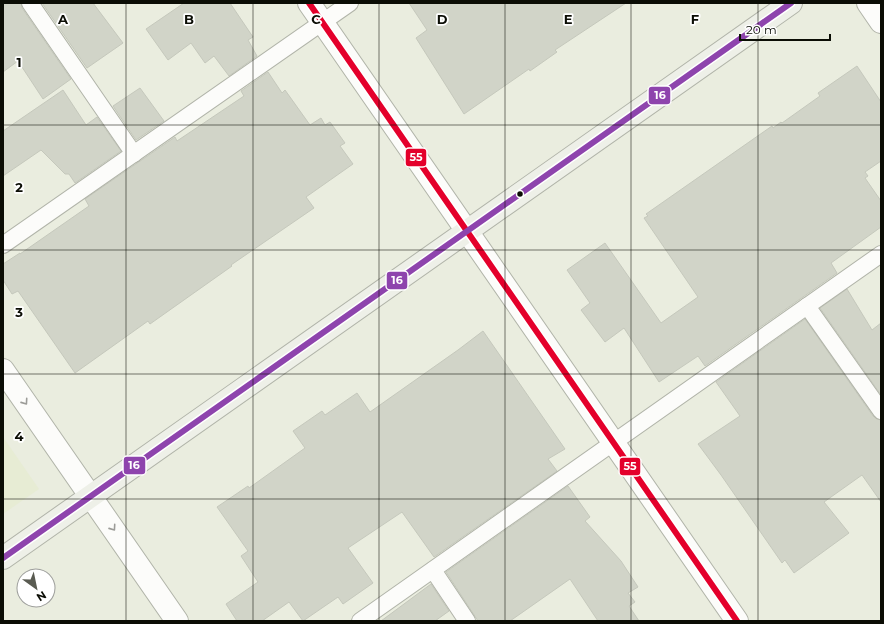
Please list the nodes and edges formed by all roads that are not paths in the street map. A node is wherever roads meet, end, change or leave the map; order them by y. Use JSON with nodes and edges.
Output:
{"nodes":[{"id":1,"x":30,"y":3,"type":"edge"},
{"id":2,"x":309,"y":3,"type":"edge"},
{"id":3,"x":350,"y":3,"type":"edge"},
{"id":4,"x":791,"y":3,"type":"edge"},
{"id":5,"x":868,"y":3,"type":"edge"},
{"id":6,"x":322,"y":22,"type":"junction"},
{"id":7,"x":881,"y":22,"type":"edge"},
{"id":8,"x":134,"y":154,"type":"junction"},
{"id":9,"x":467,"y":231,"type":"junction"},
{"id":10,"x":3,"y":245,"type":"edge"},
{"id":11,"x":881,"y":254,"type":"edge"},
{"id":12,"x":807,"y":306,"type":"junction"},
{"id":13,"x":3,"y":370,"type":"edge"},
{"id":14,"x":881,"y":411,"type":"edge"},
{"id":15,"x":613,"y":443,"type":"junction"},
{"id":16,"x":91,"y":496,"type":"junction"},
{"id":17,"x":3,"y":558,"type":"edge"},
{"id":18,"x":433,"y":570,"type":"junction"},
{"id":19,"x":177,"y":621,"type":"edge"},
{"id":20,"x":360,"y":621,"type":"edge"},
{"id":21,"x":467,"y":621,"type":"edge"},
{"id":22,"x":737,"y":621,"type":"edge"}],
"edges":[{"from":1,"to":8,"type":"lane"},
{"from":2,"to":6,"type":"street"},
{"from":3,"to":6,"type":"lane"},
{"from":4,"to":9,"type":"street"},
{"from":5,"to":7,"type":"street"},
{"from":6,"to":8,"type":"lane"},
{"from":6,"to":9,"type":"street"},
{"from":8,"to":10,"type":"lane"},
{"from":9,"to":15,"type":"street"},
{"from":9,"to":16,"type":"street"},
{"from":11,"to":12,"type":"lane"},
{"from":12,"to":14,"type":"lane"},
{"from":12,"to":15,"type":"lane"},
{"from":13,"to":16,"type":"street","one_way":true},
{"from":15,"to":18,"type":"lane"},
{"from":15,"to":22,"type":"street"},
{"from":16,"to":17,"type":"street"},
{"from":16,"to":19,"type":"street","one_way":true},
{"from":18,"to":20,"type":"lane"},
{"from":18,"to":21,"type":"lane"}]}
